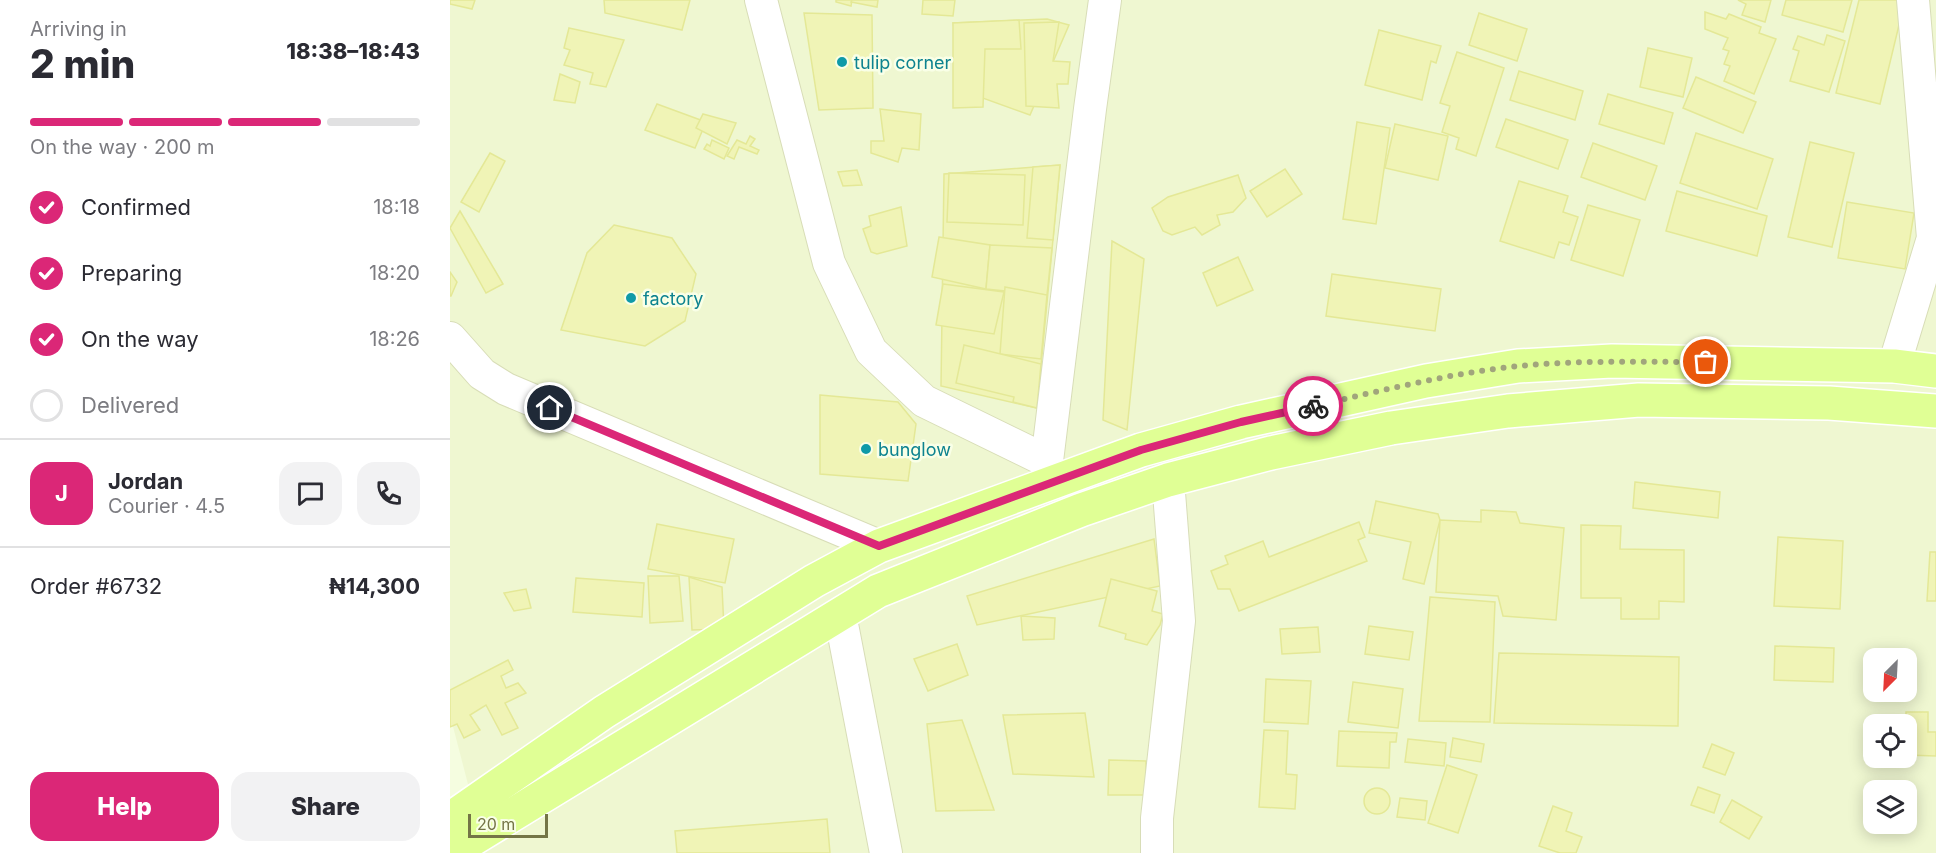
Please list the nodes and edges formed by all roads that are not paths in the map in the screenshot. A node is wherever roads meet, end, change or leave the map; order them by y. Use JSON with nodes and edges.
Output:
{"nodes":[{"id":1,"x":761,"y":0,"type":"edge"},
{"id":2,"x":1105,"y":0,"type":"edge"},
{"id":3,"x":1913,"y":0,"type":"edge"},
{"id":4,"x":450,"y":338,"type":"edge"},
{"id":5,"x":1894,"y":366,"type":"junction"},
{"id":6,"x":1936,"y":370,"type":"edge"},
{"id":7,"x":1936,"y":411,"type":"edge"},
{"id":8,"x":1049,"y":472,"type":"junction"},
{"id":9,"x":1168,"y":480,"type":"junction"},
{"id":10,"x":879,"y":546,"type":"junction"},
{"id":11,"x":840,"y":614,"type":"junction"},
{"id":12,"x":459,"y":842,"type":"edge"},
{"id":13,"x":886,"y":853,"type":"edge"},
{"id":14,"x":1157,"y":853,"type":"edge"}],
"edges":[{"from":1,"to":8,"type":"street"},
{"from":2,"to":8,"type":"street"},
{"from":3,"to":5,"type":"street"},
{"from":4,"to":10,"type":"street"},
{"from":5,"to":6,"type":"main road"},
{"from":5,"to":8,"type":"main road"},
{"from":7,"to":9,"type":"main road"},
{"from":8,"to":10,"type":"main road"},
{"from":9,"to":11,"type":"main road"},
{"from":9,"to":14,"type":"street"},
{"from":10,"to":12,"type":"main road"},
{"from":11,"to":12,"type":"main road"},
{"from":11,"to":13,"type":"street"}]}
